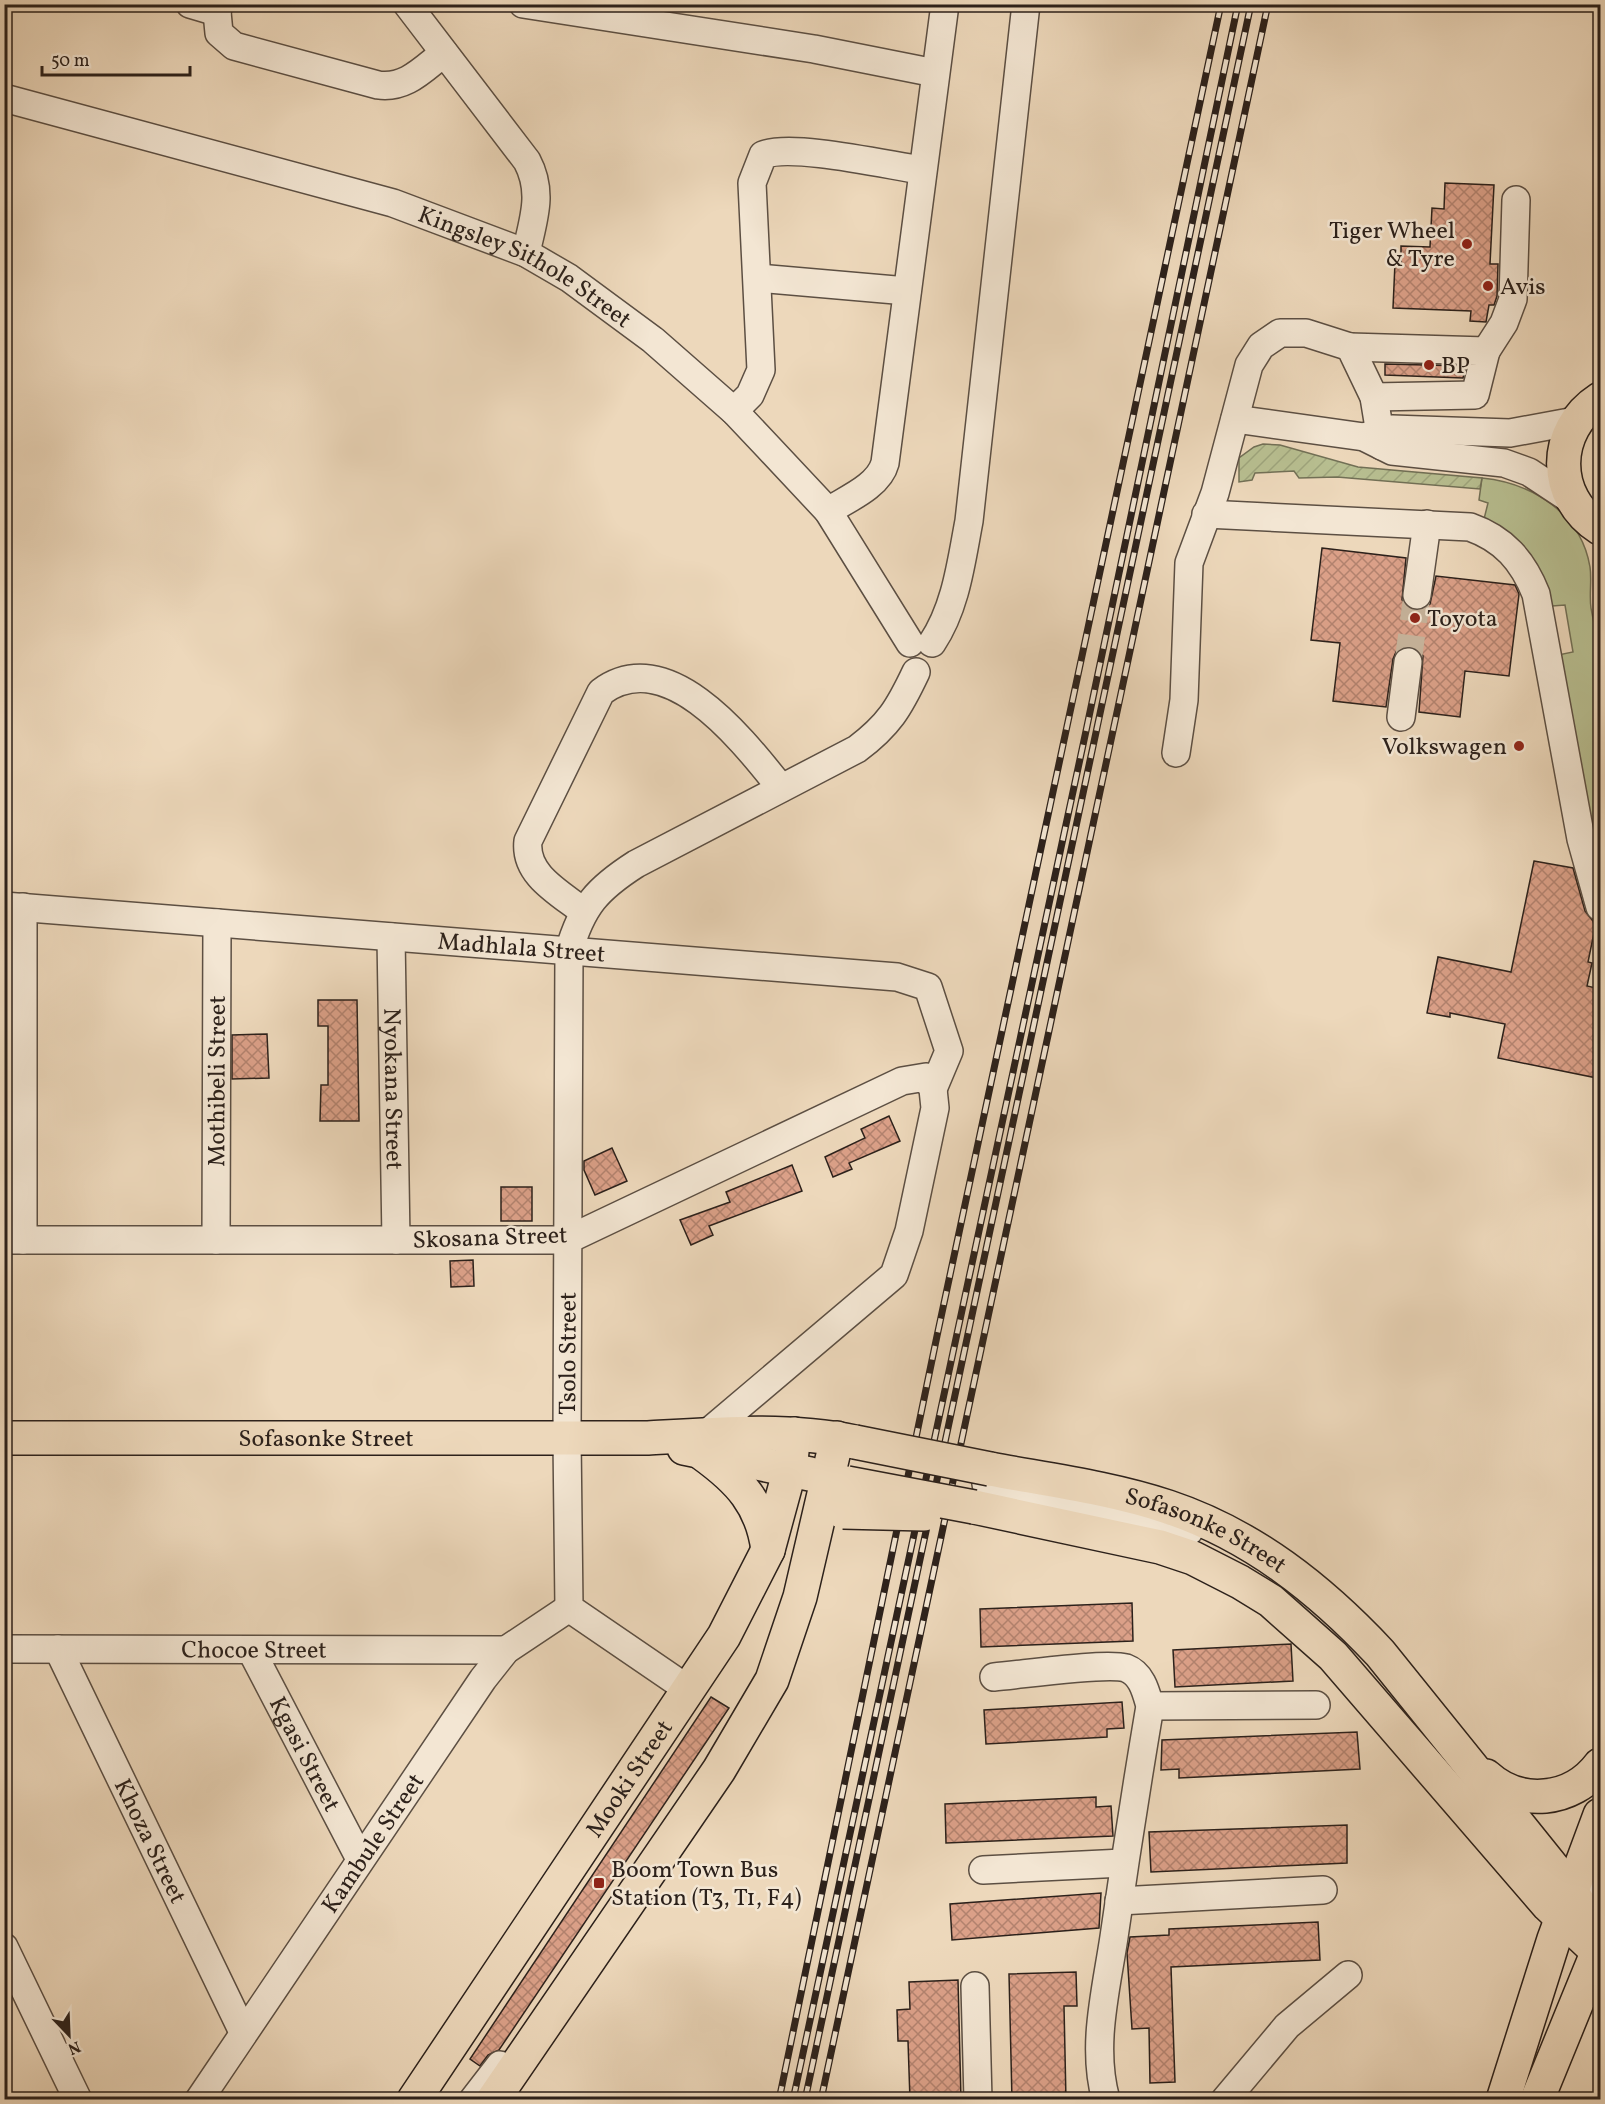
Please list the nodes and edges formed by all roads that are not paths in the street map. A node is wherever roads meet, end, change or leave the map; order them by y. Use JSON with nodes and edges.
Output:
{"nodes":[{"id":1,"x":190,"y":4,"type":"edge"},
{"id":2,"x":407,"y":4,"type":"edge"},
{"id":3,"x":523,"y":4,"type":"edge"},
{"id":4,"x":945,"y":4,"type":"edge"},
{"id":5,"x":1026,"y":4,"type":"edge"},
{"id":6,"x":218,"y":8,"type":"edge"},
{"id":7,"x":444,"y":53,"type":"junction"},
{"id":8,"x":935,"y":74,"type":"junction"},
{"id":9,"x":4,"y":98,"type":"edge"},
{"id":10,"x":921,"y":170,"type":"junction"},
{"id":11,"x":1516,"y":200,"type":"dead end"},
{"id":12,"x":526,"y":253,"type":"junction"},
{"id":13,"x":758,"y":278,"type":"junction"},
{"id":14,"x":907,"y":291,"type":"junction"},
{"id":15,"x":1350,"y":347,"type":"junction"},
{"id":16,"x":1486,"y":351,"type":"junction"},
{"id":17,"x":1600,"y":373,"type":"edge"},
{"id":18,"x":1374,"y":398,"type":"junction"},
{"id":19,"x":1587,"y":410,"type":"edge"},
{"id":20,"x":734,"y":411,"type":"junction"},
{"id":21,"x":1235,"y":419,"type":"junction"},
{"id":22,"x":1376,"y":439,"type":"junction"},
{"id":23,"x":828,"y":512,"type":"junction"},
{"id":24,"x":1206,"y":514,"type":"junction"},
{"id":25,"x":1592,"y":522,"type":"edge"},
{"id":26,"x":1427,"y":524,"type":"junction"},
{"id":27,"x":1417,"y":595,"type":"tunnel mouth"},
{"id":28,"x":921,"y":643,"type":"junction"},
{"id":29,"x":1408,"y":662,"type":"tunnel mouth"},
{"id":30,"x":1401,"y":717,"type":"dead end"},
{"id":31,"x":1176,"y":753,"type":"dead end"},
{"id":32,"x":781,"y":788,"type":"junction"},
{"id":33,"x":14,"y":906,"type":"edge"},
{"id":34,"x":1600,"y":907,"type":"edge"},
{"id":35,"x":584,"y":912,"type":"junction"},
{"id":36,"x":217,"y":923,"type":"junction"},
{"id":37,"x":391,"y":937,"type":"junction"},
{"id":38,"x":569,"y":951,"type":"junction"},
{"id":39,"x":933,"y":1089,"type":"junction"},
{"id":40,"x":14,"y":1240,"type":"edge"},
{"id":41,"x":216,"y":1240,"type":"junction"},
{"id":42,"x":396,"y":1240,"type":"junction"},
{"id":43,"x":567,"y":1240,"type":"junction"},
{"id":44,"x":794,"y":1434,"type":"junction"},
{"id":45,"x":4,"y":1438,"type":"edge"},
{"id":46,"x":567,"y":1438,"type":"junction"},
{"id":47,"x":702,"y":1443,"type":"junction"},
{"id":48,"x":830,"y":1474,"type":"junction"},
{"id":49,"x":978,"y":1494,"type":"junction"},
{"id":50,"x":768,"y":1550,"type":"junction"},
{"id":51,"x":569,"y":1608,"type":"junction"},
{"id":52,"x":4,"y":1649,"type":"edge"},
{"id":53,"x":58,"y":1649,"type":"junction"},
{"id":54,"x":251,"y":1650,"type":"junction"},
{"id":55,"x":506,"y":1650,"type":"junction"},
{"id":56,"x":994,"y":1677,"type":"dead end"},
{"id":57,"x":689,"y":1690,"type":"junction"},
{"id":58,"x":1316,"y":1705,"type":"dead end"},
{"id":59,"x":1150,"y":1706,"type":"junction"},
{"id":60,"x":1464,"y":1758,"type":"junction"},
{"id":61,"x":1600,"y":1765,"type":"edge"},
{"id":62,"x":1600,"y":1815,"type":"edge"},
{"id":63,"x":360,"y":1859,"type":"junction"},
{"id":64,"x":1123,"y":1863,"type":"junction"},
{"id":65,"x":984,"y":1870,"type":"dead end"},
{"id":66,"x":1520,"y":1872,"type":"junction"},
{"id":67,"x":1600,"y":1875,"type":"edge"},
{"id":68,"x":1323,"y":1890,"type":"dead end"},
{"id":69,"x":1119,"y":1901,"type":"junction"},
{"id":70,"x":1586,"y":1924,"type":"edge"},
{"id":71,"x":4,"y":1947,"type":"edge"},
{"id":72,"x":1348,"y":1975,"type":"dead end"},
{"id":73,"x":975,"y":1986,"type":"dead end"},
{"id":74,"x":1600,"y":2001,"type":"edge"},
{"id":75,"x":1571,"y":2021,"type":"junction"},
{"id":76,"x":243,"y":2032,"type":"junction"},
{"id":77,"x":78,"y":2100,"type":"edge"},
{"id":78,"x":199,"y":2100,"type":"edge"},
{"id":79,"x":414,"y":2100,"type":"edge"},
{"id":80,"x":431,"y":2100,"type":"edge"},
{"id":81,"x":473,"y":2100,"type":"edge"},
{"id":82,"x":493,"y":2100,"type":"edge"},
{"id":83,"x":978,"y":2100,"type":"edge"},
{"id":84,"x":1106,"y":2100,"type":"edge"},
{"id":85,"x":1225,"y":2100,"type":"edge"},
{"id":86,"x":1493,"y":2100,"type":"edge"},
{"id":87,"x":1503,"y":2100,"type":"edge"},
{"id":88,"x":1537,"y":2100,"type":"edge"}],
"edges":[{"from":1,"to":6,"type":"street"},
{"from":2,"to":7,"type":"street"},
{"from":3,"to":8,"type":"street"},
{"from":4,"to":8,"type":"street"},
{"from":5,"to":28,"type":"street"},
{"from":6,"to":7,"type":"street"},
{"from":7,"to":12,"type":"street"},
{"from":8,"to":10,"type":"street"},
{"from":9,"to":12,"type":"street","name":"Kingsley Sithole Street"},
{"from":10,"to":13,"type":"street"},
{"from":10,"to":14,"type":"street"},
{"from":11,"to":16,"type":"street"},
{"from":12,"to":20,"type":"street","name":"Kingsley Sithole Street"},
{"from":13,"to":14,"type":"street"},
{"from":13,"to":20,"type":"street"},
{"from":14,"to":23,"type":"street"},
{"from":15,"to":16,"type":"street"},
{"from":15,"to":18,"type":"street"},
{"from":15,"to":21,"type":"street"},
{"from":16,"to":18,"type":"street"},
{"from":17,"to":19,"type":"main road"},
{"from":18,"to":22,"type":"street"},
{"from":19,"to":22,"type":"street"},
{"from":19,"to":25,"type":"main road"},
{"from":20,"to":23,"type":"street","name":"Kingsley Sithole Street"},
{"from":21,"to":22,"type":"street"},
{"from":21,"to":24,"type":"street"},
{"from":22,"to":25,"type":"street"},
{"from":23,"to":28,"type":"street","name":"Kingsley Sithole Street"},
{"from":24,"to":26,"type":"street"},
{"from":24,"to":31,"type":"street"},
{"from":26,"to":27,"type":"street"},
{"from":26,"to":34,"type":"street"},
{"from":28,"to":32,"type":"street","name":"Tsolo Street"},
{"from":29,"to":30,"type":"street"},
{"from":32,"to":35,"type":"street","name":"Tsolo Street"},
{"from":32,"to":35,"type":"street"},
{"from":33,"to":36,"type":"street","name":"Madhlala Street"},
{"from":33,"to":40,"type":"street"},
{"from":35,"to":38,"type":"street","name":"Tsolo Street"},
{"from":36,"to":37,"type":"street","name":"Madhlala Street"},
{"from":36,"to":41,"type":"street","name":"Mothibeli Street"},
{"from":37,"to":38,"type":"street","name":"Madhlala Street"},
{"from":37,"to":42,"type":"street","name":"Nyokana Street"},
{"from":38,"to":39,"type":"street","name":"Madhlala Street"},
{"from":38,"to":43,"type":"street","name":"Tsolo Street"},
{"from":39,"to":43,"type":"street","name":"Skosana Street"},
{"from":39,"to":47,"type":"street"},
{"from":40,"to":41,"type":"street","name":"Skosana Street"},
{"from":41,"to":42,"type":"street","name":"Skosana Street"},
{"from":42,"to":43,"type":"street","name":"Skosana Street"},
{"from":43,"to":46,"type":"street","name":"Tsolo Street"},
{"from":44,"to":47,"type":"main road","name":"Sofasonke Street"},
{"from":44,"to":48,"type":"main road","name":"Mooki Street"},
{"from":44,"to":48,"type":"main road","name":"Sofasonke Street"},
{"from":45,"to":46,"type":"main road","name":"Sofasonke Street"},
{"from":46,"to":47,"type":"main road","name":"Sofasonke Street"},
{"from":46,"to":51,"type":"street","name":"Tsolo Street"},
{"from":47,"to":48,"type":"main road","name":"Sofasonke Street"},
{"from":47,"to":50,"type":"main road"},
{"from":48,"to":49,"type":"main road","name":"Sofasonke Street","bridge":true},
{"from":48,"to":50,"type":"main road","name":"Mooki Street"},
{"from":48,"to":80,"type":"street","name":"Mooki Street"},
{"from":48,"to":81,"type":"street","name":"Mooki Street"},
{"from":48,"to":82,"type":"main road","name":"Mooki Street"},
{"from":49,"to":60,"type":"main road","name":"Sofasonke Street"},
{"from":49,"to":66,"type":"main road","name":"Sofasonke Street"},
{"from":49,"to":70,"type":"street"},
{"from":50,"to":57,"type":"main road","name":"Mooki Street"},
{"from":51,"to":55,"type":"street","name":"Kambule Street"},
{"from":51,"to":57,"type":"street"},
{"from":52,"to":53,"type":"street","name":"Chocoe Street"},
{"from":53,"to":54,"type":"street","name":"Chocoe Street"},
{"from":53,"to":76,"type":"street","name":"Khoza Street"},
{"from":54,"to":55,"type":"street","name":"Chocoe Street"},
{"from":54,"to":63,"type":"street","name":"Kgasi Street"},
{"from":55,"to":63,"type":"street","name":"Kambule Street"},
{"from":56,"to":59,"type":"street"},
{"from":57,"to":79,"type":"main road","name":"Mooki Street"},
{"from":58,"to":59,"type":"street"},
{"from":59,"to":64,"type":"street"},
{"from":60,"to":61,"type":"main road"},
{"from":60,"to":70,"type":"main road","name":"Sofasonke Street"},
{"from":62,"to":70,"type":"main road"},
{"from":63,"to":76,"type":"street","name":"Kambule Street"},
{"from":64,"to":65,"type":"street"},
{"from":64,"to":69,"type":"street"},
{"from":66,"to":70,"type":"main road","name":"Sofasonke Street"},
{"from":66,"to":86,"type":"main road"},
{"from":67,"to":70,"type":"street"},
{"from":68,"to":69,"type":"street"},
{"from":69,"to":84,"type":"street"},
{"from":70,"to":75,"type":"main road"},
{"from":70,"to":87,"type":"main road"},
{"from":71,"to":77,"type":"street"},
{"from":72,"to":85,"type":"street"},
{"from":73,"to":83,"type":"street"},
{"from":74,"to":75,"type":"main road"},
{"from":75,"to":88,"type":"main road"},
{"from":76,"to":78,"type":"street","name":"Kambule Street"}]}
